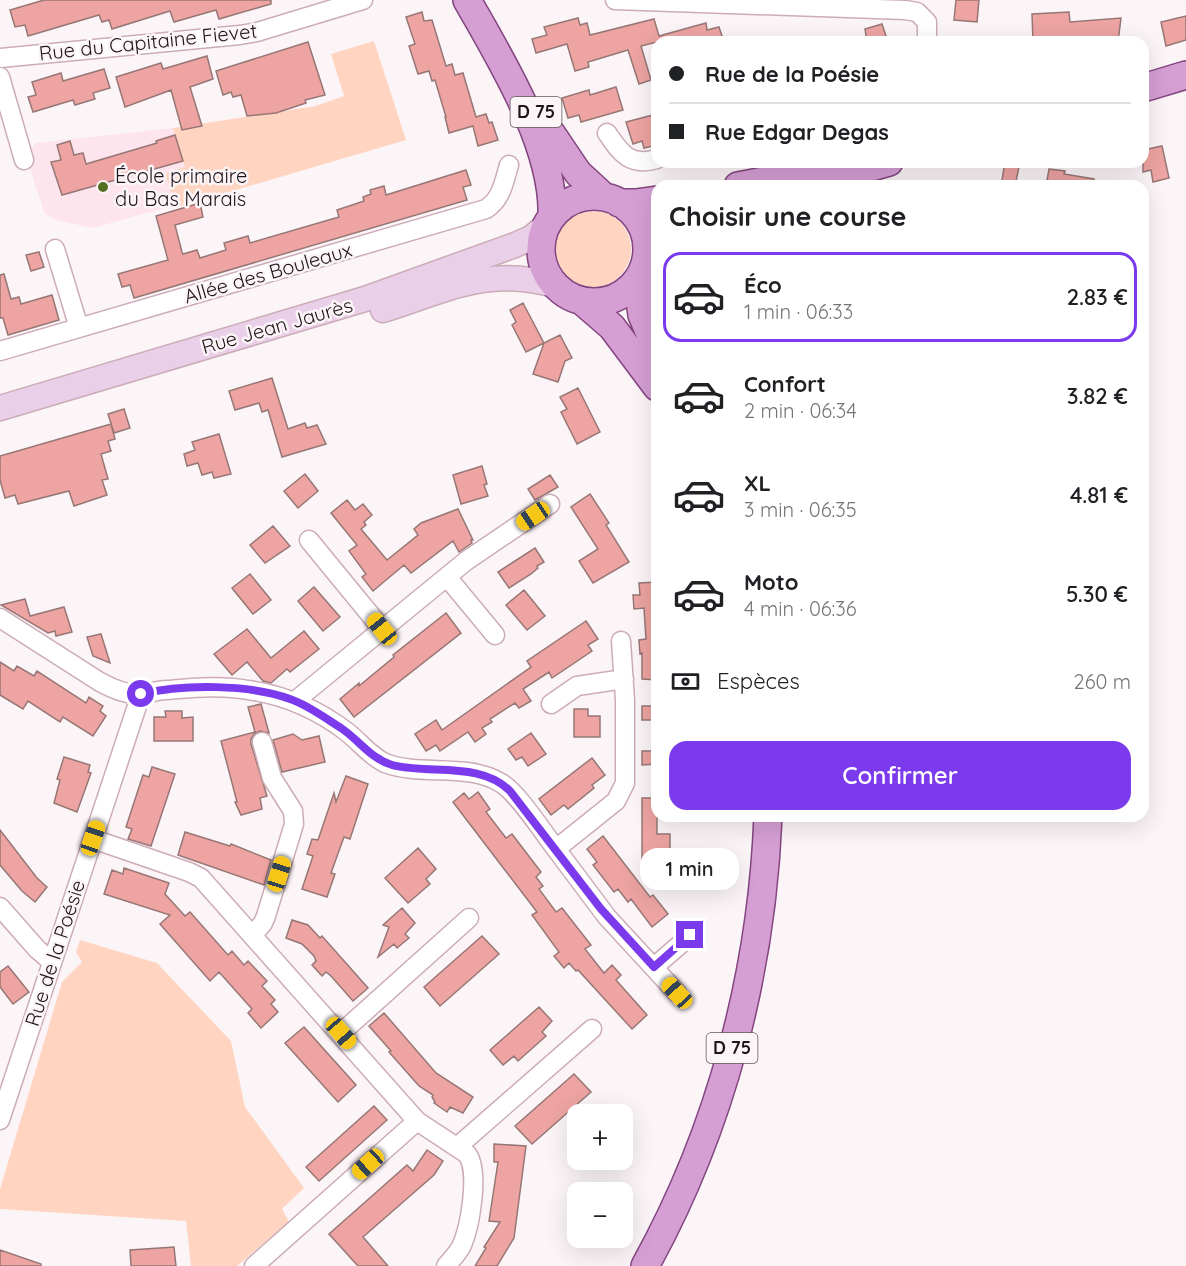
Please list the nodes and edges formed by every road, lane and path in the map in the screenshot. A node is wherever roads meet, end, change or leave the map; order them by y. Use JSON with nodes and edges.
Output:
{"nodes":[{"id":1,"x":363,"y":0,"type":"edge"},
{"id":2,"x":467,"y":0,"type":"edge"},
{"id":3,"x":615,"y":0,"type":"edge"},
{"id":4,"x":927,"y":36,"type":"edge"},
{"id":5,"x":0,"y":58,"type":"edge"},
{"id":6,"x":500,"y":58,"type":"junction"},
{"id":7,"x":1186,"y":60,"type":"edge"},
{"id":8,"x":1149,"y":70,"type":"edge"},
{"id":9,"x":1186,"y":75,"type":"edge"},
{"id":10,"x":0,"y":77,"type":"edge"},
{"id":11,"x":1149,"y":86,"type":"edge"},
{"id":12,"x":607,"y":133,"type":"dead end"},
{"id":13,"x":24,"y":159,"type":"dead end"},
{"id":14,"x":651,"y":160,"type":"edge"},
{"id":15,"x":509,"y":165,"type":"dead end"},
{"id":16,"x":814,"y":168,"type":"edge"},
{"id":17,"x":868,"y":168,"type":"edge"},
{"id":18,"x":769,"y":180,"type":"edge"},
{"id":19,"x":826,"y":180,"type":"edge"},
{"id":20,"x":611,"y":200,"type":"junction"},
{"id":21,"x":651,"y":201,"type":"edge"},
{"id":22,"x":550,"y":221,"type":"junction"},
{"id":23,"x":55,"y":249,"type":"dead end"},
{"id":24,"x":647,"y":263,"type":"edge"},
{"id":25,"x":555,"y":285,"type":"junction"},
{"id":26,"x":582,"y":301,"type":"junction"},
{"id":27,"x":79,"y":328,"type":"junction"},
{"id":28,"x":651,"y":336,"type":"edge"},
{"id":29,"x":0,"y":351,"type":"edge"},
{"id":30,"x":651,"y":379,"type":"edge"},
{"id":31,"x":0,"y":408,"type":"edge"},
{"id":32,"x":0,"y":423,"type":"edge"},
{"id":33,"x":550,"y":504,"type":"dead end"},
{"id":34,"x":309,"y":540,"type":"dead end"},
{"id":35,"x":447,"y":577,"type":"junction"},
{"id":36,"x":0,"y":618,"type":"edge"},
{"id":37,"x":382,"y":629,"type":"junction"},
{"id":38,"x":495,"y":635,"type":"dead end"},
{"id":39,"x":621,"y":641,"type":"dead end"},
{"id":40,"x":624,"y":679,"type":"junction"},
{"id":41,"x":141,"y":694,"type":"junction"},
{"id":42,"x":295,"y":701,"type":"junction"},
{"id":43,"x":551,"y":704,"type":"dead end"},
{"id":44,"x":262,"y":742,"type":"dead end"},
{"id":45,"x":767,"y":822,"type":"edge"},
{"id":46,"x":93,"y":838,"type":"junction"},
{"id":47,"x":556,"y":849,"type":"junction"},
{"id":48,"x":0,"y":907,"type":"edge"},
{"id":49,"x":469,"y":918,"type":"dead end"},
{"id":50,"x":253,"y":935,"type":"junction"},
{"id":51,"x":690,"y":935,"type":"dead end"},
{"id":52,"x":52,"y":962,"type":"junction"},
{"id":53,"x":654,"y":967,"type":"junction"},
{"id":54,"x":677,"y":993,"type":"dead end"},
{"id":55,"x":592,"y":1029,"type":"dead end"},
{"id":56,"x":341,"y":1033,"type":"junction"},
{"id":57,"x":0,"y":1120,"type":"edge"},
{"id":58,"x":417,"y":1120,"type":"junction"},
{"id":59,"x":457,"y":1148,"type":"junction"},
{"id":60,"x":255,"y":1266,"type":"edge"},
{"id":61,"x":446,"y":1266,"type":"edge"},
{"id":62,"x":645,"y":1266,"type":"edge"}],
"edges":[{"from":1,"to":5,"type":"street","name":"Rue du Capitaine Fievet"},
{"from":2,"to":6,"type":"main road","number":"D 75"},
{"from":3,"to":4,"type":"street"},
{"from":6,"to":20,"type":"main road","number":"D 75"},
{"from":6,"to":22,"type":"main road","number":"D 75"},
{"from":7,"to":8,"type":"main road"},
{"from":9,"to":11,"type":"main road"},
{"from":10,"to":13,"type":"street"},
{"from":12,"to":14,"type":"street"},
{"from":15,"to":27,"type":"street","name":"Allée des Bouleaux"},
{"from":16,"to":18,"type":"main road"},
{"from":17,"to":19,"type":"main road"},
{"from":20,"to":21,"type":"main road"},
{"from":20,"to":22,"type":"main road"},
{"from":20,"to":24,"type":"main road"},
{"from":22,"to":25,"type":"main road"},
{"from":22,"to":31,"type":"main road","name":"Rue Jean Jaurès"},
{"from":23,"to":27,"type":"street"},
{"from":24,"to":26,"type":"main road"},
{"from":24,"to":28,"type":"main road"},
{"from":25,"to":26,"type":"main road"},
{"from":25,"to":32,"type":"main road","name":"Rue Jean Jaurès"},
{"from":26,"to":30,"type":"main road"},
{"from":27,"to":29,"type":"street","name":"Allée des Bouleaux"},
{"from":33,"to":35,"type":"street"},
{"from":34,"to":37,"type":"street"},
{"from":35,"to":37,"type":"street"},
{"from":35,"to":38,"type":"street"},
{"from":36,"to":41,"type":"street"},
{"from":37,"to":42,"type":"street"},
{"from":39,"to":40,"type":"street"},
{"from":40,"to":43,"type":"street"},
{"from":40,"to":47,"type":"street"},
{"from":41,"to":42,"type":"street"},
{"from":41,"to":46,"type":"street","name":"Rue de la Poésie"},
{"from":42,"to":47,"type":"street"},
{"from":44,"to":50,"type":"street"},
{"from":45,"to":62,"type":"main road","number":"D 75"},
{"from":46,"to":50,"type":"street"},
{"from":46,"to":52,"type":"street","name":"Rue de la Poésie"},
{"from":47,"to":53,"type":"street"},
{"from":48,"to":52,"type":"street"},
{"from":49,"to":56,"type":"street"},
{"from":50,"to":56,"type":"street"},
{"from":51,"to":53,"type":"street"},
{"from":52,"to":57,"type":"street","name":"Rue de la Poésie"},
{"from":53,"to":54,"type":"street"},
{"from":55,"to":59,"type":"street"},
{"from":56,"to":58,"type":"street"},
{"from":58,"to":59,"type":"street"},
{"from":58,"to":60,"type":"street"},
{"from":59,"to":61,"type":"street"}]}
